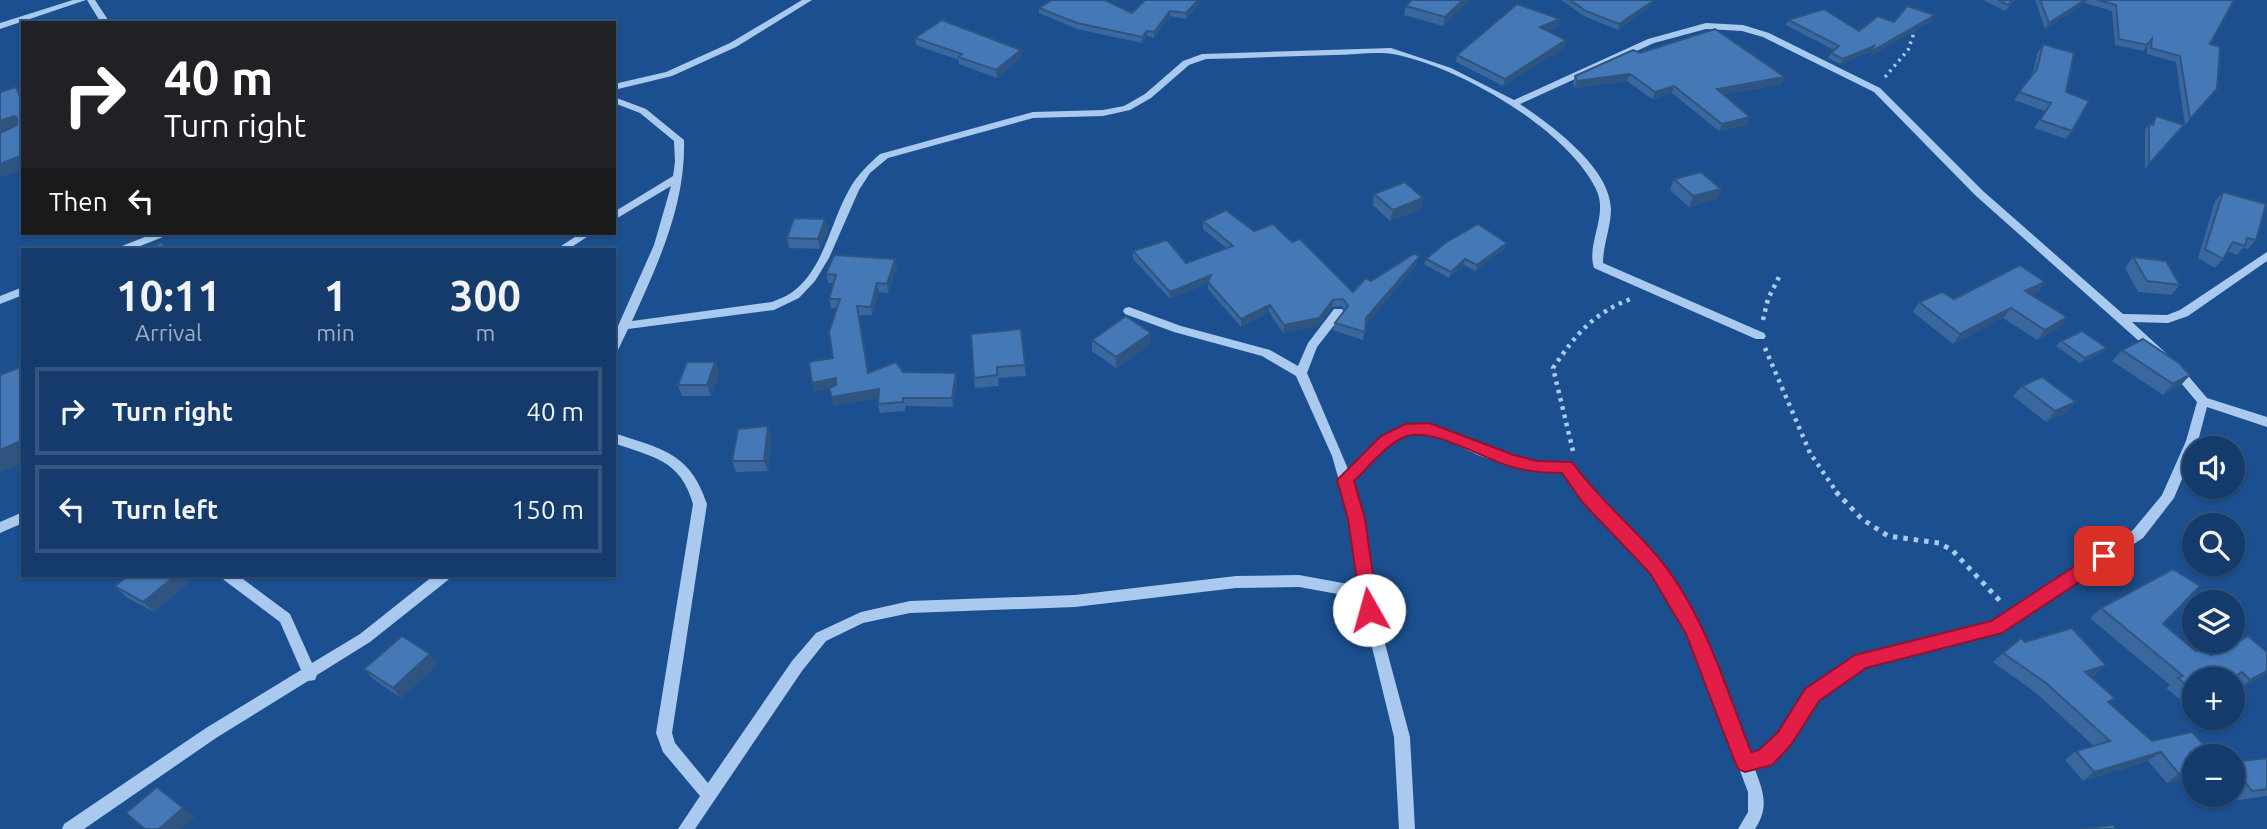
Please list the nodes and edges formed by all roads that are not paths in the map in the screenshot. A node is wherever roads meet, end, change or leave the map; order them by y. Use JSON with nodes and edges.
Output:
{"nodes":[{"id":1,"x":82,"y":0,"type":"edge"},
{"id":2,"x":91,"y":0,"type":"edge"},
{"id":3,"x":808,"y":0,"type":"edge"},
{"id":4,"x":105,"y":21,"type":"edge"},
{"id":5,"x":0,"y":26,"type":"edge"},
{"id":6,"x":616,"y":87,"type":"edge"},
{"id":7,"x":616,"y":101,"type":"edge"},
{"id":8,"x":1512,"y":103,"type":"junction"},
{"id":9,"x":677,"y":178,"type":"junction"},
{"id":10,"x":616,"y":216,"type":"edge"},
{"id":11,"x":159,"y":235,"type":"edge"},
{"id":12,"x":586,"y":235,"type":"edge"},
{"id":13,"x":126,"y":248,"type":"edge"},
{"id":14,"x":563,"y":248,"type":"edge"},
{"id":15,"x":2267,"y":256,"type":"edge"},
{"id":16,"x":21,"y":292,"type":"edge"},
{"id":17,"x":0,"y":300,"type":"edge"},
{"id":18,"x":1129,"y":311,"type":"dead end"},
{"id":19,"x":1338,"y":312,"type":"dead end"},
{"id":20,"x":2122,"y":318,"type":"junction"},
{"id":21,"x":624,"y":326,"type":"junction"},
{"id":22,"x":1760,"y":336,"type":"road end"},
{"id":23,"x":616,"y":343,"type":"edge"},
{"id":24,"x":1301,"y":373,"type":"junction"},
{"id":25,"x":2203,"y":401,"type":"junction"},
{"id":26,"x":2267,"y":422,"type":"edge"},
{"id":27,"x":616,"y":439,"type":"edge"},
{"id":28,"x":1345,"y":480,"type":"junction"},
{"id":29,"x":21,"y":518,"type":"edge"},
{"id":30,"x":0,"y":528,"type":"edge"},
{"id":31,"x":230,"y":577,"type":"edge"},
{"id":32,"x":442,"y":577,"type":"edge"},
{"id":33,"x":1367,"y":593,"type":"junction"},
{"id":34,"x":310,"y":675,"type":"junction"},
{"id":35,"x":1745,"y":762,"type":"junction"},
{"id":36,"x":709,"y":795,"type":"junction"},
{"id":37,"x":71,"y":829,"type":"edge"},
{"id":38,"x":686,"y":829,"type":"edge"},
{"id":39,"x":1407,"y":829,"type":"edge"},
{"id":40,"x":1746,"y":829,"type":"edge"}],
"edges":[{"from":1,"to":5,"type":"street"},
{"from":2,"to":4,"type":"street"},
{"from":3,"to":6,"type":"street"},
{"from":7,"to":9,"type":"street"},
{"from":8,"to":20,"type":"street"},
{"from":8,"to":21,"type":"street"},
{"from":8,"to":22,"type":"street"},
{"from":9,"to":10,"type":"street"},
{"from":9,"to":21,"type":"street"},
{"from":11,"to":13,"type":"street"},
{"from":12,"to":14,"type":"street"},
{"from":15,"to":20,"type":"street"},
{"from":16,"to":17,"type":"street"},
{"from":18,"to":24,"type":"street"},
{"from":19,"to":24,"type":"street"},
{"from":20,"to":25,"type":"street"},
{"from":21,"to":23,"type":"street"},
{"from":24,"to":28,"type":"street"},
{"from":25,"to":26,"type":"street"},
{"from":25,"to":35,"type":"street"},
{"from":27,"to":36,"type":"street"},
{"from":28,"to":33,"type":"street"},
{"from":28,"to":35,"type":"street"},
{"from":29,"to":30,"type":"street"},
{"from":31,"to":34,"type":"street"},
{"from":32,"to":34,"type":"street"},
{"from":33,"to":36,"type":"street"},
{"from":33,"to":39,"type":"street"},
{"from":34,"to":37,"type":"street"},
{"from":35,"to":40,"type":"street"},
{"from":36,"to":38,"type":"street"}]}
